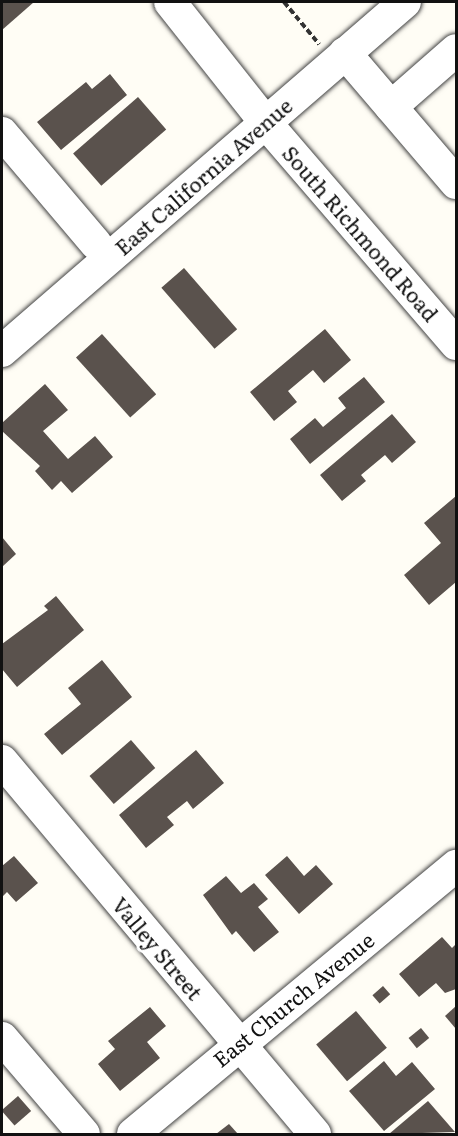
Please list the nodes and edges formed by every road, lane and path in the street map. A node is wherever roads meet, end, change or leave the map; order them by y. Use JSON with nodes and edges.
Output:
{"nodes":[{"id":1,"x":170,"y":2,"type":"edge"},
{"id":2,"x":405,"y":2,"type":"edge"},
{"id":3,"x":456,"y":50,"type":"edge"},
{"id":4,"x":345,"y":53,"type":"junction"},
{"id":5,"x":391,"y":107,"type":"junction"},
{"id":6,"x":265,"y":122,"type":"junction"},
{"id":7,"x":2,"y":134,"type":"edge"},
{"id":8,"x":452,"y":167,"type":"edge"},
{"id":9,"x":96,"y":244,"type":"dead end"},
{"id":10,"x":452,"y":330,"type":"edge"},
{"id":11,"x":2,"y":351,"type":"edge"},
{"id":12,"x":2,"y":760,"type":"edge"},
{"id":13,"x":456,"y":866,"type":"edge"},
{"id":14,"x":2,"y":1038,"type":"edge"},
{"id":15,"x":238,"y":1043,"type":"junction"},
{"id":16,"x":84,"y":1134,"type":"edge"},
{"id":17,"x":133,"y":1134,"type":"edge"},
{"id":18,"x":315,"y":1134,"type":"edge"}],
"edges":[{"from":1,"to":6,"type":"street","name":"South Richmond Road"},
{"from":2,"to":4,"type":"street","name":"East California Avenue"},
{"from":3,"to":5,"type":"street"},
{"from":4,"to":5,"type":"street"},
{"from":4,"to":6,"type":"street","name":"East California Avenue"},
{"from":5,"to":8,"type":"street"},
{"from":6,"to":10,"type":"street","name":"South Richmond Road"},
{"from":6,"to":11,"type":"street","name":"East California Avenue"},
{"from":7,"to":9,"type":"street"},
{"from":12,"to":15,"type":"street","name":"Valley Street"},
{"from":13,"to":15,"type":"street","name":"East Church Avenue"},
{"from":14,"to":16,"type":"street"},
{"from":15,"to":17,"type":"street","name":"East Church Avenue"},
{"from":15,"to":18,"type":"street","name":"Valley Street"}]}
